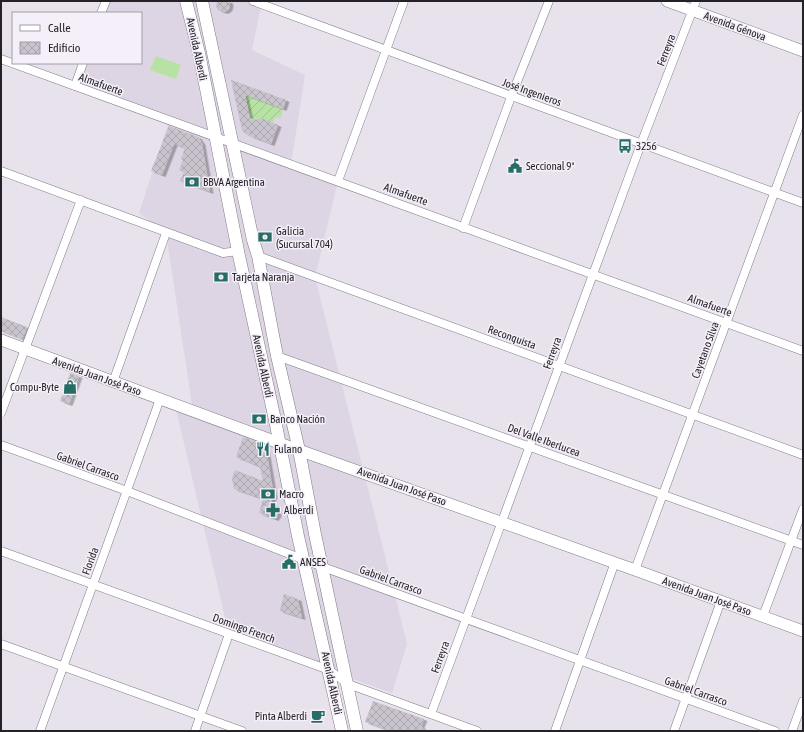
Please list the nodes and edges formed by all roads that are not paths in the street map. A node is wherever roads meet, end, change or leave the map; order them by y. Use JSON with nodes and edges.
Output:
{"nodes":[{"id":1,"x":106,"y":1,"type":"edge"},
{"id":2,"x":186,"y":1,"type":"edge"},
{"id":3,"x":202,"y":1,"type":"edge"},
{"id":4,"x":404,"y":1,"type":"edge"},
{"id":5,"x":549,"y":1,"type":"edge"},
{"id":6,"x":667,"y":1,"type":"edge"},
{"id":7,"x":259,"y":2,"type":"edge"},
{"id":8,"x":694,"y":6,"type":"edge"},
{"id":9,"x":101,"y":12,"type":"edge"},
{"id":10,"x":386,"y":49,"type":"junction"},
{"id":11,"x":803,"y":51,"type":"edge"},
{"id":12,"x":1,"y":59,"type":"edge"},
{"id":13,"x":12,"y":63,"type":"edge"},
{"id":14,"x":15,"y":64,"type":"edge"},
{"id":15,"x":83,"y":64,"type":"edge"},
{"id":16,"x":74,"y":86,"type":"junction"},
{"id":17,"x":511,"y":97,"type":"junction"},
{"id":18,"x":803,"y":116,"type":"edge"},
{"id":19,"x":216,"y":138,"type":"junction"},
{"id":20,"x":233,"y":144,"type":"junction"},
{"id":21,"x":641,"y":144,"type":"junction"},
{"id":22,"x":1,"y":171,"type":"edge"},
{"id":23,"x":338,"y":181,"type":"junction"},
{"id":24,"x":774,"y":193,"type":"junction"},
{"id":25,"x":81,"y":200,"type":"junction"},
{"id":26,"x":803,"y":203,"type":"edge"},
{"id":27,"x":463,"y":228,"type":"junction"},
{"id":28,"x":166,"y":233,"type":"junction"},
{"id":29,"x":238,"y":251,"type":"junction"},
{"id":30,"x":258,"y":256,"type":"junction"},
{"id":31,"x":593,"y":274,"type":"junction"},
{"id":32,"x":726,"y":323,"type":"junction"},
{"id":33,"x":1,"y":340,"type":"edge"},
{"id":34,"x":24,"y":349,"type":"junction"},
{"id":35,"x":803,"y":351,"type":"edge"},
{"id":36,"x":277,"y":356,"type":"junction"},
{"id":37,"x":559,"y":366,"type":"junction"},
{"id":38,"x":113,"y":382,"type":"junction"},
{"id":39,"x":160,"y":399,"type":"junction"},
{"id":40,"x":1,"y":413,"type":"edge"},
{"id":41,"x":692,"y":415,"type":"junction"},
{"id":42,"x":279,"y":443,"type":"junction"},
{"id":43,"x":1,"y":445,"type":"edge"},
{"id":44,"x":529,"y":447,"type":"junction"},
{"id":45,"x":299,"y":450,"type":"junction"},
{"id":46,"x":803,"y":455,"type":"edge"},
{"id":47,"x":127,"y":491,"type":"junction"},
{"id":48,"x":663,"y":495,"type":"junction"},
{"id":49,"x":803,"y":509,"type":"edge"},
{"id":50,"x":502,"y":522,"type":"junction"},
{"id":51,"x":791,"y":541,"type":"junction"},
{"id":52,"x":803,"y":545,"type":"edge"},
{"id":53,"x":1,"y":551,"type":"edge"},
{"id":54,"x":303,"y":560,"type":"junction"},
{"id":55,"x":615,"y":562,"type":"junction"},
{"id":56,"x":323,"y":567,"type":"junction"},
{"id":57,"x":635,"y":570,"type":"junction"},
{"id":58,"x":93,"y":584,"type":"junction"},
{"id":59,"x":721,"y":601,"type":"junction"},
{"id":60,"x":763,"y":616,"type":"junction"},
{"id":61,"x":466,"y":619,"type":"junction"},
{"id":62,"x":803,"y":631,"type":"edge"},
{"id":63,"x":229,"y":634,"type":"junction"},
{"id":64,"x":1,"y":644,"type":"edge"},
{"id":65,"x":580,"y":660,"type":"junction"},
{"id":66,"x":64,"y":666,"type":"junction"},
{"id":67,"x":329,"y":670,"type":"junction"},
{"id":68,"x":348,"y":684,"type":"junction"},
{"id":69,"x":685,"y":698,"type":"junction"},
{"id":70,"x":803,"y":701,"type":"edge"},
{"id":71,"x":431,"y":714,"type":"junction"},
{"id":72,"x":200,"y":716,"type":"junction"},
{"id":73,"x":40,"y":731,"type":"edge"},
{"id":74,"x":195,"y":731,"type":"edge"},
{"id":75,"x":242,"y":731,"type":"edge"},
{"id":76,"x":342,"y":731,"type":"edge"},
{"id":77,"x":357,"y":731,"type":"edge"},
{"id":78,"x":477,"y":731,"type":"edge"},
{"id":79,"x":555,"y":731,"type":"edge"},
{"id":80,"x":674,"y":731,"type":"edge"},
{"id":81,"x":775,"y":731,"type":"edge"},
{"id":82,"x":792,"y":731,"type":"edge"}],
"edges":[{"from":1,"to":9,"type":"street"},
{"from":2,"to":19,"type":"main road","name":"Avenida Alberdi"},
{"from":3,"to":20,"type":"main road","name":"Avenida Alberdi"},
{"from":4,"to":10,"type":"street"},
{"from":5,"to":17,"type":"street"},
{"from":6,"to":8,"type":"street","name":"Avenida Génova"},
{"from":7,"to":10,"type":"street","name":"José Ingenieros"},
{"from":8,"to":11,"type":"street","name":"Avenida Génova"},
{"from":8,"to":21,"type":"street","name":"Ferreyra"},
{"from":10,"to":17,"type":"street","name":"José Ingenieros"},
{"from":10,"to":23,"type":"street"},
{"from":12,"to":13,"type":"street","name":"Almafuerte"},
{"from":14,"to":16,"type":"street","name":"Almafuerte"},
{"from":15,"to":16,"type":"street"},
{"from":16,"to":19,"type":"street","name":"Almafuerte"},
{"from":17,"to":21,"type":"street","name":"José Ingenieros"},
{"from":17,"to":27,"type":"street"},
{"from":18,"to":24,"type":"street","name":"Cayetano Silva"},
{"from":19,"to":20,"type":"street","name":"Almafuerte"},
{"from":19,"to":29,"type":"main road","name":"Avenida Alberdi"},
{"from":20,"to":23,"type":"street","name":"Almafuerte"},
{"from":20,"to":30,"type":"main road","name":"Avenida Alberdi"},
{"from":21,"to":24,"type":"street","name":"José Ingenieros"},
{"from":21,"to":31,"type":"street","name":"Ferreyra"},
{"from":22,"to":25,"type":"street"},
{"from":23,"to":27,"type":"street","name":"Almafuerte"},
{"from":24,"to":26,"type":"street","name":"José Ingenieros"},
{"from":24,"to":32,"type":"street","name":"Cayetano Silva"},
{"from":25,"to":28,"type":"street"},
{"from":25,"to":34,"type":"street"},
{"from":27,"to":31,"type":"street","name":"Almafuerte"},
{"from":28,"to":29,"type":"street"},
{"from":28,"to":38,"type":"street"},
{"from":29,"to":42,"type":"main road","name":"Avenida Alberdi"},
{"from":30,"to":36,"type":"main road","name":"Avenida Alberdi"},
{"from":30,"to":37,"type":"street","name":"Reconquista"},
{"from":31,"to":32,"type":"street","name":"Almafuerte"},
{"from":31,"to":37,"type":"street","name":"Ferreyra"},
{"from":32,"to":35,"type":"street","name":"Almafuerte"},
{"from":32,"to":41,"type":"street","name":"Cayetano Silva"},
{"from":33,"to":34,"type":"street","name":"Avenida Juan José Paso"},
{"from":34,"to":38,"type":"street","name":"Avenida Juan José Paso"},
{"from":34,"to":40,"type":"street"},
{"from":36,"to":44,"type":"street","name":"Del Valle Iberlucea"},
{"from":36,"to":45,"type":"main road","name":"Avenida Alberdi"},
{"from":37,"to":41,"type":"street","name":"Reconquista"},
{"from":37,"to":44,"type":"street","name":"Ferreyra"},
{"from":38,"to":39,"type":"street","name":"Avenida Juan José Paso"},
{"from":39,"to":42,"type":"street","name":"Avenida Juan José Paso"},
{"from":39,"to":47,"type":"street","name":"Florida"},
{"from":41,"to":46,"type":"street","name":"Reconquista"},
{"from":41,"to":48,"type":"street","name":"Cayetano Silva"},
{"from":42,"to":45,"type":"street","name":"Avenida Juan José Paso"},
{"from":42,"to":54,"type":"main road","name":"Avenida Alberdi"},
{"from":43,"to":47,"type":"street","name":"Gabriel Carrasco"},
{"from":44,"to":48,"type":"street","name":"Del Valle Iberlucea"},
{"from":44,"to":50,"type":"street","name":"Ferreyra"},
{"from":45,"to":50,"type":"street","name":"Avenida Juan José Paso"},
{"from":45,"to":56,"type":"main road","name":"Avenida Alberdi"},
{"from":47,"to":54,"type":"street","name":"Gabriel Carrasco"},
{"from":47,"to":58,"type":"street","name":"Florida"},
{"from":48,"to":51,"type":"street","name":"Del Valle Iberlucea"},
{"from":48,"to":57,"type":"street","name":"Cayetano Silva"},
{"from":49,"to":51,"type":"street"},
{"from":50,"to":55,"type":"street","name":"Avenida Juan José Paso"},
{"from":50,"to":61,"type":"street","name":"Ferreyra"},
{"from":51,"to":52,"type":"street","name":"Del Valle Iberlucea"},
{"from":51,"to":60,"type":"street"},
{"from":53,"to":58,"type":"street","name":"Domingo French"},
{"from":54,"to":56,"type":"street","name":"Gabriel Carrasco"},
{"from":54,"to":67,"type":"main road","name":"Avenida Alberdi"},
{"from":55,"to":57,"type":"street","name":"Avenida Juan José Paso"},
{"from":55,"to":65,"type":"street"},
{"from":56,"to":61,"type":"street","name":"Gabriel Carrasco"},
{"from":56,"to":68,"type":"main road","name":"Avenida Alberdi"},
{"from":57,"to":59,"type":"street","name":"Avenida Juan José Paso"},
{"from":58,"to":63,"type":"street","name":"Domingo French"},
{"from":58,"to":66,"type":"street","name":"Florida"},
{"from":59,"to":60,"type":"street","name":"Avenida Juan José Paso"},
{"from":59,"to":69,"type":"street"},
{"from":60,"to":62,"type":"street","name":"Avenida Juan José Paso"},
{"from":61,"to":65,"type":"street","name":"Gabriel Carrasco"},
{"from":61,"to":71,"type":"street","name":"Ferreyra"},
{"from":63,"to":67,"type":"street","name":"Domingo French"},
{"from":63,"to":72,"type":"street"},
{"from":64,"to":66,"type":"street"},
{"from":65,"to":69,"type":"street","name":"Gabriel Carrasco"},
{"from":65,"to":79,"type":"street"},
{"from":66,"to":72,"type":"street"},
{"from":66,"to":73,"type":"street","name":"Florida"},
{"from":67,"to":68,"type":"street","name":"Domingo French"},
{"from":67,"to":76,"type":"main road","name":"Avenida Alberdi"},
{"from":68,"to":71,"type":"street","name":"Domingo French"},
{"from":68,"to":77,"type":"main road","name":"Avenida Alberdi"},
{"from":69,"to":80,"type":"street"},
{"from":69,"to":81,"type":"street","name":"Gabriel Carrasco"},
{"from":70,"to":82,"type":"street"},
{"from":71,"to":78,"type":"street","name":"Domingo French"},
{"from":72,"to":74,"type":"street"},
{"from":72,"to":75,"type":"street"}]}
